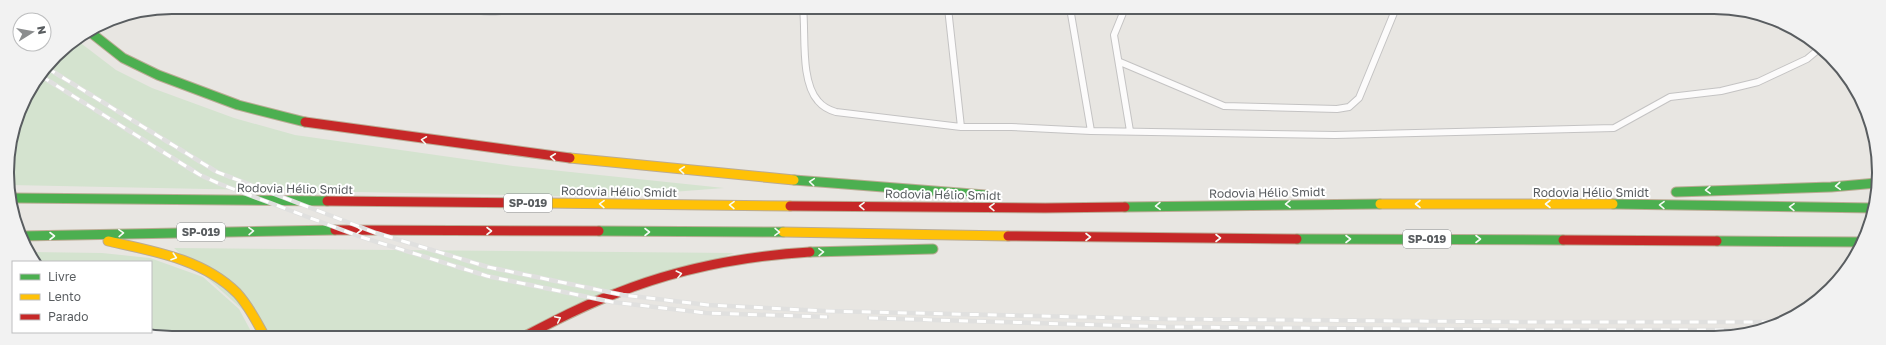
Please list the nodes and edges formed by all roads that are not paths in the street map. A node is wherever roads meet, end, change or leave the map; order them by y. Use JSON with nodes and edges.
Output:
{"nodes":[{"id":1,"x":803,"y":14,"type":"edge"},
{"id":2,"x":949,"y":14,"type":"edge"},
{"id":3,"x":1071,"y":14,"type":"edge"},
{"id":4,"x":1123,"y":14,"type":"edge"},
{"id":5,"x":1393,"y":14,"type":"edge"},
{"id":6,"x":93,"y":35,"type":"edge"},
{"id":7,"x":1816,"y":52,"type":"edge"},
{"id":8,"x":1120,"y":62,"type":"junction"},
{"id":9,"x":961,"y":126,"type":"junction"},
{"id":10,"x":1091,"y":131,"type":"junction"},
{"id":11,"x":1130,"y":131,"type":"junction"},
{"id":12,"x":1872,"y":183,"type":"edge"},
{"id":13,"x":1663,"y":193,"type":"dead end"},
{"id":14,"x":1641,"y":195,"type":"dead end"},
{"id":15,"x":16,"y":198,"type":"edge"},
{"id":16,"x":1587,"y":204,"type":"junction"},
{"id":17,"x":1045,"y":208,"type":"junction"},
{"id":18,"x":1868,"y":208,"type":"edge"},
{"id":19,"x":27,"y":236,"type":"edge"},
{"id":20,"x":82,"y":236,"type":"junction"},
{"id":21,"x":1049,"y":237,"type":"junction"},
{"id":22,"x":1804,"y":242,"type":"junction"},
{"id":23,"x":1856,"y":242,"type":"edge"},
{"id":24,"x":982,"y":245,"type":"dead end"},
{"id":25,"x":945,"y":249,"type":"dead end"},
{"id":26,"x":1853,"y":249,"type":"edge"},
{"id":27,"x":262,"y":331,"type":"edge"},
{"id":28,"x":535,"y":331,"type":"edge"}],
"edges":[{"from":1,"to":9,"type":"lane"},
{"from":2,"to":9,"type":"lane"},
{"from":3,"to":10,"type":"lane"},
{"from":4,"to":8,"type":"lane"},
{"from":5,"to":8,"type":"lane"},
{"from":17,"to":6,"type":"highway","one_way":true},
{"from":7,"to":11,"type":"lane"},
{"from":8,"to":11,"type":"lane"},
{"from":9,"to":10,"type":"lane"},
{"from":10,"to":11,"type":"lane"},
{"from":12,"to":13,"type":"highway","one_way":true},
{"from":14,"to":16,"type":"highway"},
{"from":17,"to":15,"type":"highway","name":"Rodovia Hélio Smidt","number":"SP-019","one_way":true},
{"from":16,"to":17,"type":"highway","name":"Rodovia Hélio Smidt","number":"SP-019","one_way":true},
{"from":18,"to":16,"type":"highway","name":"Rodovia Hélio Smidt","number":"SP-019","one_way":true},
{"from":19,"to":20,"type":"highway","number":"SP-019","one_way":true},
{"from":20,"to":21,"type":"highway","number":"SP-019","one_way":true},
{"from":20,"to":27,"type":"highway","one_way":true},
{"from":21,"to":22,"type":"highway","number":"SP-019","one_way":true},
{"from":21,"to":24,"type":"highway"},
{"from":22,"to":23,"type":"highway","number":"SP-019"},
{"from":22,"to":26,"type":"highway"},
{"from":28,"to":25,"type":"highway","one_way":true}]}
